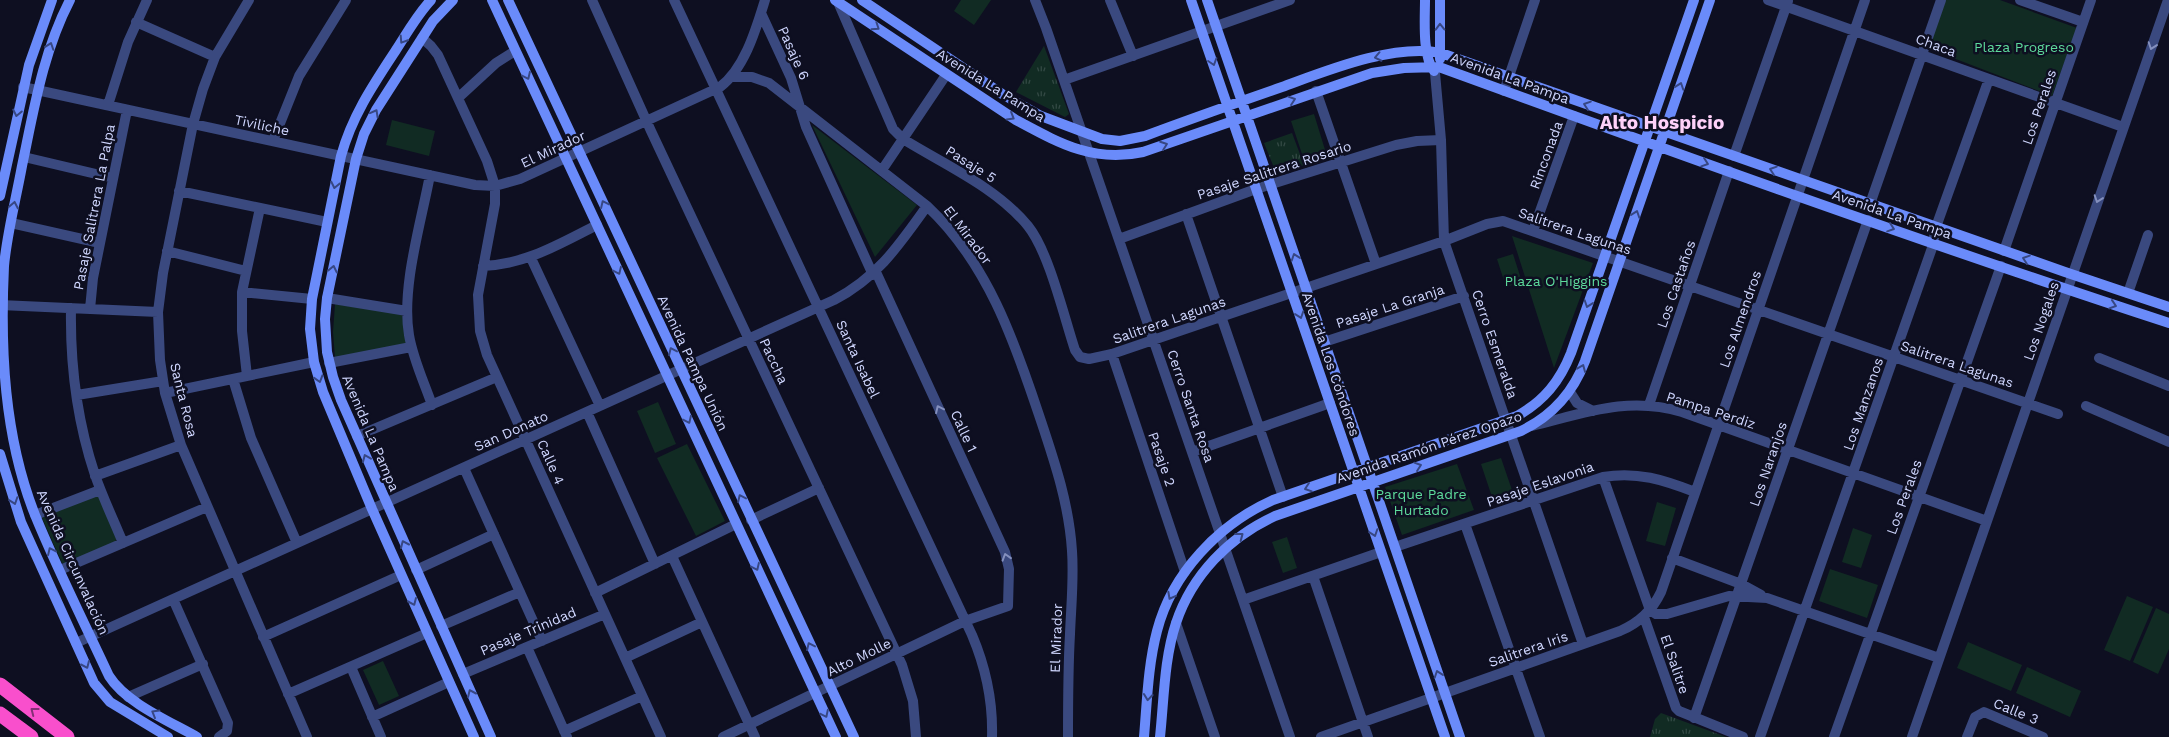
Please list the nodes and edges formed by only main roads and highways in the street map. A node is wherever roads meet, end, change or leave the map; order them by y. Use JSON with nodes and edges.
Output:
{"nodes":[{"id":1,"x":0,"y":685,"type":"edge"},
{"id":2,"x":0,"y":714,"type":"edge"},
{"id":3,"x":31,"y":737,"type":"edge"},
{"id":4,"x":67,"y":737,"type":"edge"}],
"edges":[{"from":4,"to":1,"type":"highway","one_way":true},
{"from":2,"to":3,"type":"highway"}]}
